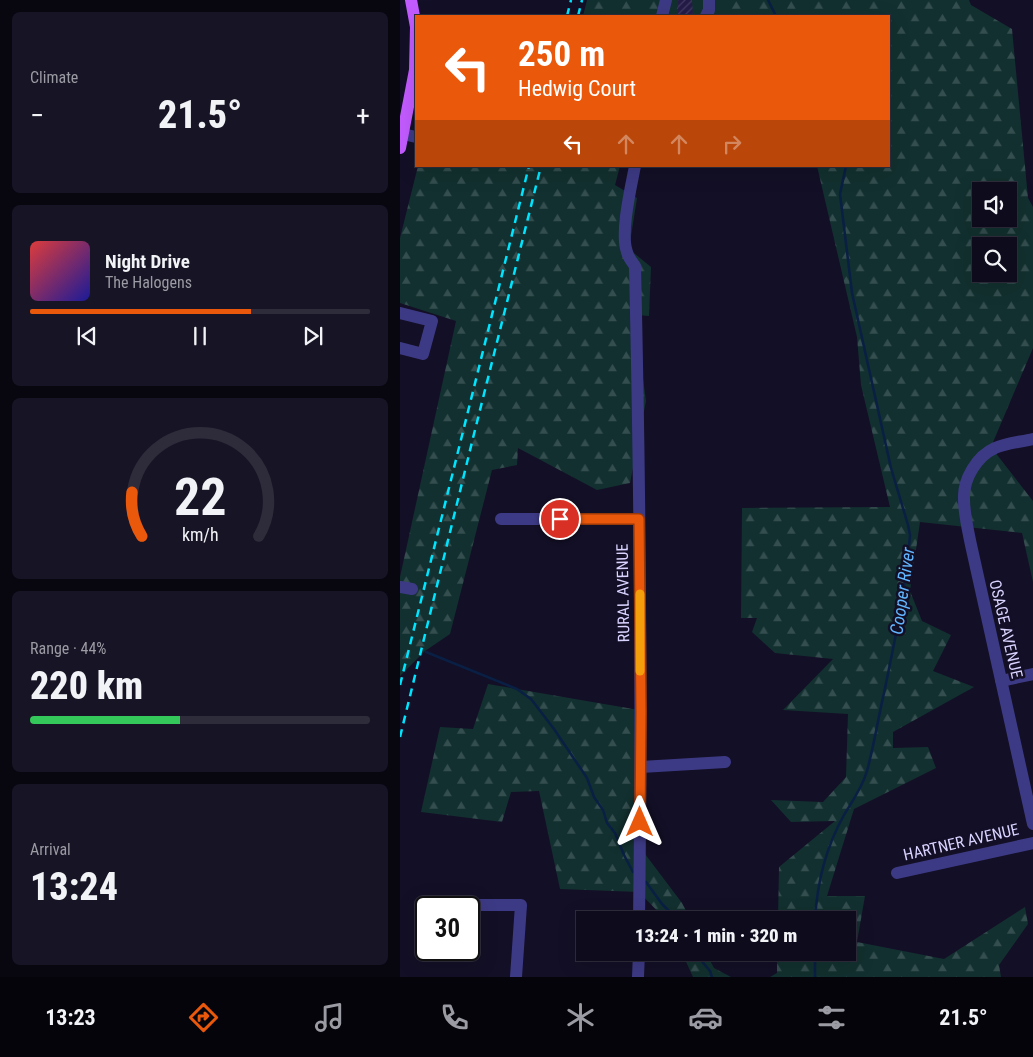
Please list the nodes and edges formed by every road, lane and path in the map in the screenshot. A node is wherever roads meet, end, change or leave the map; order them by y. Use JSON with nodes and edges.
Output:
{"nodes":[{"id":1,"x":411,"y":0,"type":"edge"},
{"id":2,"x":666,"y":0,"type":"edge"},
{"id":3,"x":709,"y":0,"type":"edge"},
{"id":4,"x":662,"y":15,"type":"edge"},
{"id":5,"x":706,"y":15,"type":"edge"},
{"id":6,"x":415,"y":22,"type":"edge"},
{"id":7,"x":415,"y":70,"type":"edge"},
{"id":8,"x":403,"y":134,"type":"junction"},
{"id":9,"x":415,"y":137,"type":"edge"},
{"id":10,"x":400,"y":148,"type":"edge"},
{"id":11,"x":635,"y":167,"type":"edge"},
{"id":12,"x":400,"y":313,"type":"edge"},
{"id":13,"x":400,"y":348,"type":"edge"},
{"id":14,"x":1033,"y":439,"type":"edge"},
{"id":15,"x":501,"y":519,"type":"dead end"},
{"id":16,"x":639,"y":519,"type":"junction"},
{"id":17,"x":1033,"y":674,"type":"edge"},
{"id":18,"x":1001,"y":681,"type":"junction"},
{"id":19,"x":725,"y":762,"type":"dead end"},
{"id":20,"x":640,"y":767,"type":"junction"},
{"id":21,"x":1033,"y":824,"type":"edge"},
{"id":22,"x":1033,"y":843,"type":"edge"},
{"id":23,"x":897,"y":874,"type":"dead end"},
{"id":24,"x":480,"y":905,"type":"edge"},
{"id":25,"x":639,"y":911,"type":"edge"},
{"id":26,"x":639,"y":961,"type":"edge"},
{"id":27,"x":516,"y":977,"type":"edge"},
{"id":28,"x":638,"y":977,"type":"edge"}],
"edges":[{"from":1,"to":6,"type":"main road"},
{"from":2,"to":4,"type":"street"},
{"from":3,"to":5,"type":"street"},
{"from":7,"to":8,"type":"main road"},
{"from":8,"to":9,"type":"street"},
{"from":8,"to":10,"type":"main road"},
{"from":11,"to":16,"type":"street","name":"RURAL AVENUE"},
{"from":12,"to":13,"type":"street"},
{"from":14,"to":18,"type":"street","name":"OSAGE AVENUE"},
{"from":15,"to":16,"type":"street"},
{"from":16,"to":20,"type":"street","name":"RURAL AVENUE"},
{"from":17,"to":18,"type":"street"},
{"from":18,"to":21,"type":"street","name":"OSAGE AVENUE"},
{"from":19,"to":20,"type":"street"},
{"from":20,"to":25,"type":"street","name":"RURAL AVENUE"},
{"from":22,"to":23,"type":"street","name":"HARTNER AVENUE"},
{"from":24,"to":27,"type":"street"},
{"from":26,"to":28,"type":"street"}]}
